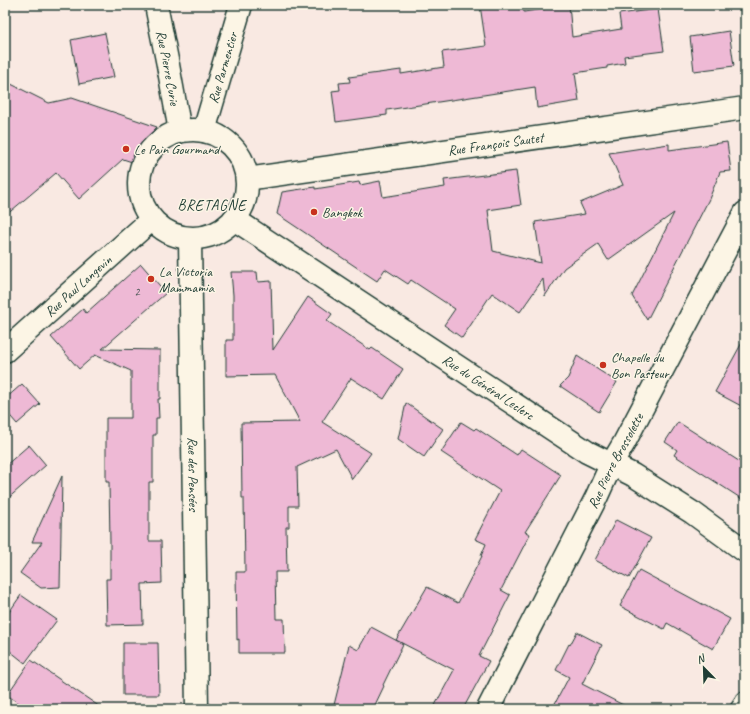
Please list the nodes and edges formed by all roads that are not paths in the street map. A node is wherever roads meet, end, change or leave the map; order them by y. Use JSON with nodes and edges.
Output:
{"nodes":[{"id":1,"x":156,"y":5,"type":"edge"},
{"id":2,"x":241,"y":5,"type":"edge"},
{"id":3,"x":745,"y":108,"type":"edge"},
{"id":4,"x":180,"y":131,"type":"junction"},
{"id":5,"x":204,"y":131,"type":"junction"},
{"id":6,"x":247,"y":180,"type":"junction"},
{"id":7,"x":745,"y":213,"type":"edge"},
{"id":8,"x":234,"y":219,"type":"junction"},
{"id":9,"x":151,"y":220,"type":"junction"},
{"id":10,"x":190,"y":239,"type":"junction"},
{"id":11,"x":5,"y":351,"type":"edge"},
{"id":12,"x":611,"y":465,"type":"junction"},
{"id":13,"x":745,"y":551,"type":"edge"},
{"id":14,"x":745,"y":700,"type":"edge"},
{"id":15,"x":197,"y":709,"type":"edge"},
{"id":16,"x":488,"y":709,"type":"edge"},
{"id":17,"x":739,"y":709,"type":"edge"}],
"edges":[{"from":1,"to":4,"type":"street","name":"Rue Pierre Curie"},
{"from":2,"to":5,"type":"street","name":"Rue Parmentier"},
{"from":3,"to":6,"type":"street","name":"Rue François Sautet"},
{"from":4,"to":5,"type":"street"},
{"from":4,"to":9,"type":"street"},
{"from":5,"to":6,"type":"street"},
{"from":6,"to":8,"type":"street"},
{"from":7,"to":12,"type":"street","name":"Rue Pierre Brossolette"},
{"from":8,"to":10,"type":"street"},
{"from":8,"to":12,"type":"street","name":"Rue du Général Leclerc"},
{"from":9,"to":10,"type":"street"},
{"from":9,"to":11,"type":"street","name":"Rue Paul Langevin"},
{"from":10,"to":15,"type":"street","name":"Rue des Pensées"},
{"from":12,"to":13,"type":"street","name":"Rue du Général Leclerc"},
{"from":12,"to":16,"type":"street","name":"Rue Pierre Brossolette"},
{"from":14,"to":17,"type":"lane"}]}
